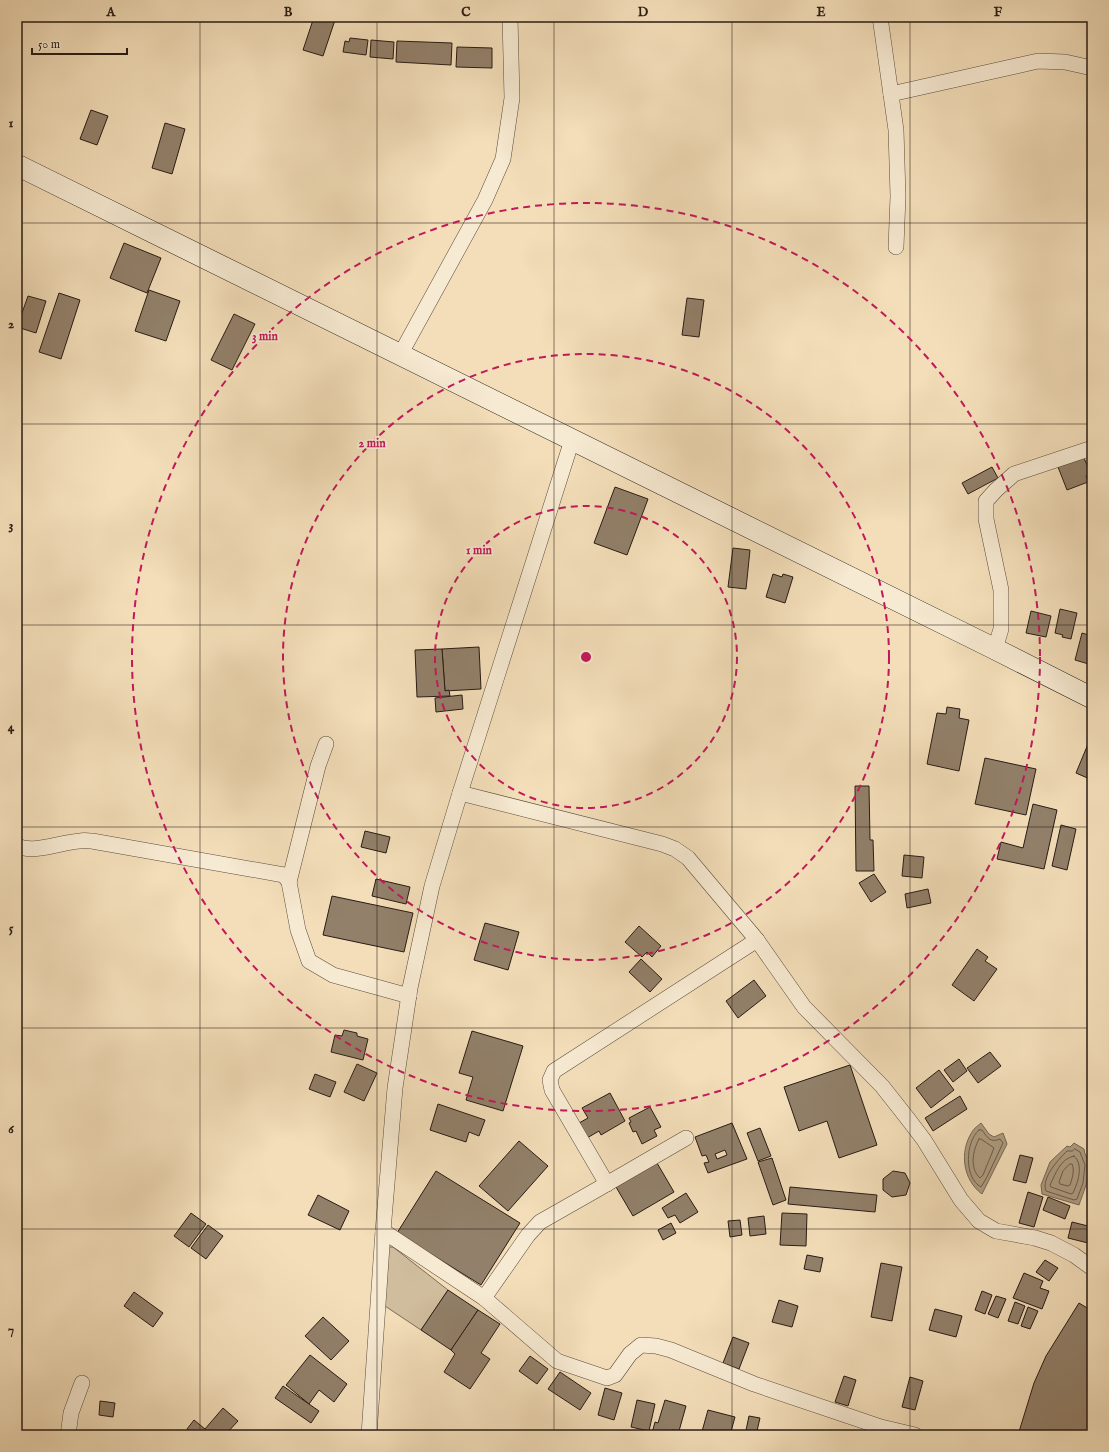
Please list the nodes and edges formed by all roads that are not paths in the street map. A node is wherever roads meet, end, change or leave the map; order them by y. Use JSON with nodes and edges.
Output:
{"nodes":[{"id":1,"x":510,"y":17,"type":"edge"},
{"id":2,"x":880,"y":17,"type":"edge"},
{"id":3,"x":1092,"y":68,"type":"edge"},
{"id":4,"x":891,"y":94,"type":"junction"},
{"id":5,"x":17,"y":166,"type":"edge"},
{"id":6,"x":896,"y":247,"type":"dead end"},
{"id":7,"x":400,"y":355,"type":"junction"},
{"id":8,"x":572,"y":440,"type":"junction"},
{"id":9,"x":1092,"y":448,"type":"edge"},
{"id":10,"x":995,"y":649,"type":"junction"},
{"id":11,"x":1092,"y":698,"type":"edge"},
{"id":12,"x":326,"y":744,"type":"dead end"},
{"id":13,"x":460,"y":793,"type":"junction"},
{"id":14,"x":17,"y":846,"type":"edge"},
{"id":15,"x":289,"y":882,"type":"junction"},
{"id":16,"x":757,"y":940,"type":"junction"},
{"id":17,"x":409,"y":996,"type":"junction"},
{"id":18,"x":686,"y":1138,"type":"dead end"},
{"id":19,"x":607,"y":1184,"type":"junction"},
{"id":20,"x":383,"y":1231,"type":"junction"},
{"id":21,"x":1092,"y":1268,"type":"edge"},
{"id":22,"x":484,"y":1298,"type":"junction"},
{"id":23,"x":82,"y":1383,"type":"dead end"},
{"id":24,"x":68,"y":1435,"type":"edge"},
{"id":25,"x":369,"y":1435,"type":"edge"},
{"id":26,"x":915,"y":1435,"type":"edge"}],
"edges":[{"from":1,"to":7,"type":"street"},
{"from":2,"to":4,"type":"street"},
{"from":3,"to":4,"type":"street"},
{"from":4,"to":6,"type":"street"},
{"from":5,"to":7,"type":"street"},
{"from":7,"to":8,"type":"street"},
{"from":8,"to":10,"type":"street"},
{"from":8,"to":13,"type":"street"},
{"from":9,"to":10,"type":"street"},
{"from":10,"to":11,"type":"street"},
{"from":12,"to":15,"type":"street"},
{"from":13,"to":16,"type":"street"},
{"from":13,"to":17,"type":"street"},
{"from":14,"to":15,"type":"street"},
{"from":15,"to":17,"type":"street"},
{"from":16,"to":19,"type":"street"},
{"from":16,"to":21,"type":"street"},
{"from":17,"to":20,"type":"street"},
{"from":18,"to":19,"type":"street"},
{"from":19,"to":22,"type":"street"},
{"from":20,"to":22,"type":"street"},
{"from":20,"to":25,"type":"street"},
{"from":22,"to":26,"type":"street"},
{"from":23,"to":24,"type":"street"}]}
